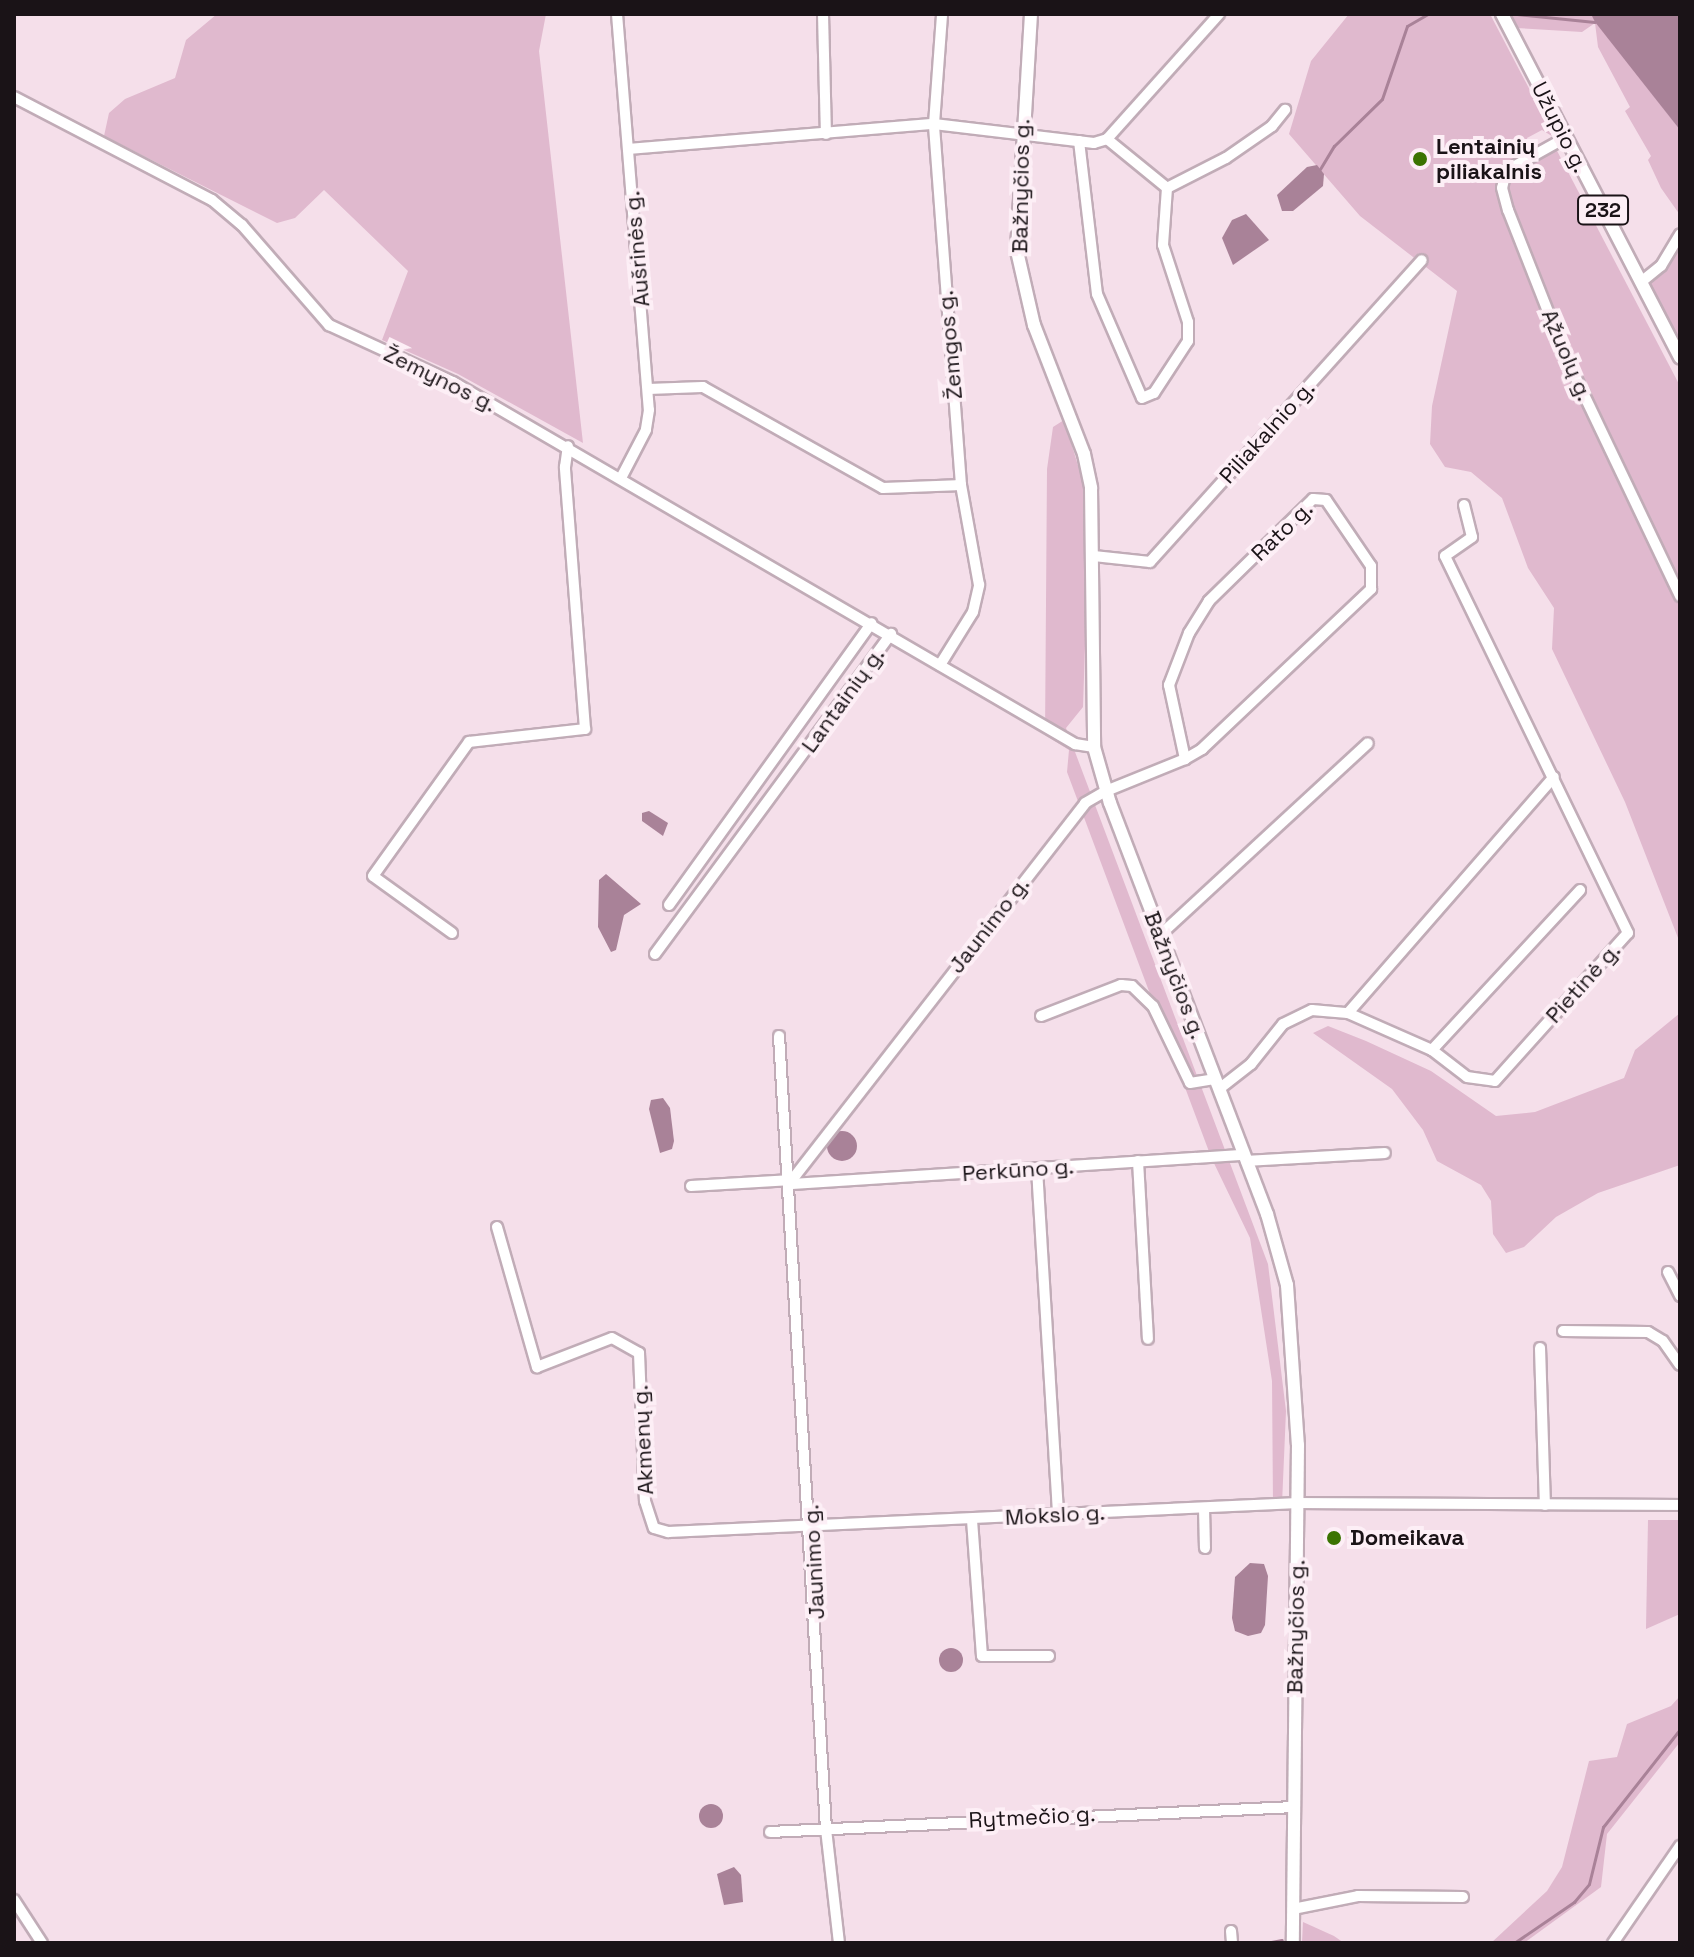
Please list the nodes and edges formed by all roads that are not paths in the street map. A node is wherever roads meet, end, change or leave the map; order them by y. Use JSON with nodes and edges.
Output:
{"nodes":[{"id":1,"x":617,"y":14,"type":"edge"},
{"id":2,"x":823,"y":14,"type":"edge"},
{"id":3,"x":942,"y":14,"type":"edge"},
{"id":4,"x":1031,"y":14,"type":"edge"},
{"id":5,"x":1219,"y":14,"type":"edge"},
{"id":6,"x":1502,"y":14,"type":"edge"},
{"id":7,"x":14,"y":97,"type":"edge"},
{"id":8,"x":1285,"y":110,"type":"dead end"},
{"id":9,"x":934,"y":124,"type":"junction"},
{"id":10,"x":1021,"y":131,"type":"junction"},
{"id":11,"x":826,"y":134,"type":"junction"},
{"id":12,"x":1565,"y":138,"type":"junction"},
{"id":13,"x":1107,"y":139,"type":"junction"},
{"id":14,"x":1079,"y":141,"type":"junction"},
{"id":15,"x":628,"y":149,"type":"junction"},
{"id":16,"x":1167,"y":188,"type":"junction"},
{"id":17,"x":1680,"y":234,"type":"edge"},
{"id":18,"x":1422,"y":260,"type":"dead end"},
{"id":19,"x":1641,"y":282,"type":"junction"},
{"id":20,"x":1680,"y":358,"type":"edge"},
{"id":21,"x":648,"y":389,"type":"junction"},
{"id":22,"x":568,"y":446,"type":"junction"},
{"id":23,"x":621,"y":478,"type":"junction"},
{"id":24,"x":961,"y":485,"type":"junction"},
{"id":25,"x":1464,"y":505,"type":"dead end"},
{"id":26,"x":1094,"y":556,"type":"junction"},
{"id":27,"x":1680,"y":596,"type":"edge"},
{"id":28,"x":872,"y":623,"type":"junction"},
{"id":29,"x":891,"y":634,"type":"junction"},
{"id":30,"x":940,"y":665,"type":"junction"},
{"id":31,"x":1368,"y":743,"type":"dead end"},
{"id":32,"x":1094,"y":747,"type":"junction"},
{"id":33,"x":1185,"y":759,"type":"junction"},
{"id":34,"x":1554,"y":777,"type":"junction"},
{"id":35,"x":1106,"y":791,"type":"junction"},
{"id":36,"x":1580,"y":890,"type":"dead end"},
{"id":37,"x":669,"y":905,"type":"dead end"},
{"id":38,"x":452,"y":933,"type":"dead end"},
{"id":39,"x":1159,"y":936,"type":"junction"},
{"id":40,"x":655,"y":954,"type":"dead end"},
{"id":41,"x":1348,"y":1013,"type":"junction"},
{"id":42,"x":1041,"y":1016,"type":"dead end"},
{"id":43,"x":779,"y":1036,"type":"dead end"},
{"id":44,"x":1432,"y":1050,"type":"junction"},
{"id":45,"x":1217,"y":1084,"type":"junction"},
{"id":46,"x":1385,"y":1153,"type":"dead end"},
{"id":47,"x":1245,"y":1158,"type":"junction"},
{"id":48,"x":1138,"y":1161,"type":"junction"},
{"id":49,"x":1037,"y":1169,"type":"junction"},
{"id":50,"x":792,"y":1182,"type":"junction"},
{"id":51,"x":691,"y":1186,"type":"dead end"},
{"id":52,"x":497,"y":1227,"type":"dead end"},
{"id":53,"x":1668,"y":1272,"type":"dead end"},
{"id":54,"x":1680,"y":1296,"type":"edge"},
{"id":55,"x":1563,"y":1331,"type":"dead end"},
{"id":56,"x":1148,"y":1339,"type":"dead end"},
{"id":57,"x":1540,"y":1348,"type":"dead end"},
{"id":58,"x":1680,"y":1365,"type":"edge"},
{"id":59,"x":1298,"y":1503,"type":"junction"},
{"id":60,"x":1545,"y":1505,"type":"junction"},
{"id":61,"x":1680,"y":1505,"type":"edge"},
{"id":62,"x":1204,"y":1508,"type":"junction"},
{"id":63,"x":1058,"y":1515,"type":"junction"},
{"id":64,"x":972,"y":1520,"type":"junction"},
{"id":65,"x":812,"y":1526,"type":"junction"},
{"id":66,"x":1205,"y":1548,"type":"dead end"},
{"id":67,"x":1049,"y":1656,"type":"dead end"},
{"id":68,"x":1294,"y":1807,"type":"junction"},
{"id":69,"x":826,"y":1829,"type":"junction"},
{"id":70,"x":770,"y":1832,"type":"dead end"},
{"id":71,"x":1680,"y":1846,"type":"edge"},
{"id":72,"x":1463,"y":1897,"type":"dead end"},
{"id":73,"x":14,"y":1900,"type":"edge"},
{"id":74,"x":1293,"y":1909,"type":"junction"},
{"id":75,"x":42,"y":1943,"type":"edge"},
{"id":76,"x":839,"y":1943,"type":"edge"},
{"id":77,"x":1293,"y":1943,"type":"edge"},
{"id":78,"x":1613,"y":1943,"type":"edge"}],
"edges":[{"from":1,"to":15,"type":"street","name":"Aušrinės g."},
{"from":2,"to":11,"type":"street"},
{"from":3,"to":9,"type":"street","name":"Žemgos g."},
{"from":4,"to":10,"type":"main road","name":"Bažnyčios g."},
{"from":5,"to":13,"type":"street"},
{"from":6,"to":12,"type":"main road","name":"Užupio g.","number":"232"},
{"from":7,"to":22,"type":"street","name":"Žemynos g."},
{"from":8,"to":16,"type":"street"},
{"from":9,"to":10,"type":"street"},
{"from":9,"to":11,"type":"street"},
{"from":9,"to":24,"type":"street","name":"Žemgos g."},
{"from":10,"to":14,"type":"street"},
{"from":10,"to":26,"type":"main road","name":"Bažnyčios g."},
{"from":11,"to":15,"type":"street"},
{"from":12,"to":19,"type":"main road","name":"Užupio g.","number":"232"},
{"from":12,"to":27,"type":"street","name":"Ąžuolų g."},
{"from":13,"to":14,"type":"street"},
{"from":13,"to":16,"type":"street"},
{"from":14,"to":16,"type":"street"},
{"from":15,"to":21,"type":"street","name":"Aušrinės g."},
{"from":17,"to":19,"type":"street"},
{"from":18,"to":26,"type":"street","name":"Piliakalnio g."},
{"from":19,"to":20,"type":"main road","number":"232"},
{"from":21,"to":23,"type":"street","name":"Aušrinės g."},
{"from":21,"to":24,"type":"street"},
{"from":22,"to":23,"type":"street","name":"Žemynos g."},
{"from":22,"to":38,"type":"street"},
{"from":23,"to":28,"type":"street","name":"Žemynos g."},
{"from":24,"to":30,"type":"street","name":"Žemgos g."},
{"from":25,"to":34,"type":"street","name":"Pietinė g."},
{"from":26,"to":32,"type":"main road","name":"Bažnyčios g."},
{"from":28,"to":29,"type":"street","name":"Žemynos g."},
{"from":28,"to":37,"type":"street"},
{"from":29,"to":30,"type":"street","name":"Lantainių g."},
{"from":29,"to":40,"type":"street","name":"Lantainių g."},
{"from":30,"to":32,"type":"street","name":"Lantainių g."},
{"from":31,"to":39,"type":"street"},
{"from":32,"to":35,"type":"main road","name":"Bažnyčios g."},
{"from":33,"to":33,"type":"street","name":"Rato g."},
{"from":33,"to":35,"type":"street","name":"Rato g."},
{"from":34,"to":41,"type":"street"},
{"from":34,"to":44,"type":"street","name":"Pietinė g."},
{"from":35,"to":39,"type":"main road","name":"Bažnyčios g."},
{"from":35,"to":50,"type":"street","name":"Jaunimo g."},
{"from":36,"to":44,"type":"street"},
{"from":39,"to":45,"type":"main road","name":"Bažnyčios g."},
{"from":41,"to":44,"type":"street","name":"Pietinė g."},
{"from":41,"to":45,"type":"street","name":"Pietinė g."},
{"from":42,"to":45,"type":"street"},
{"from":43,"to":50,"type":"street","name":"Jaunimo g."},
{"from":45,"to":47,"type":"main road","name":"Bažnyčios g."},
{"from":46,"to":47,"type":"street","name":"Perkūno g."},
{"from":47,"to":48,"type":"street","name":"Perkūno g."},
{"from":47,"to":59,"type":"main road","name":"Bažnyčios g."},
{"from":48,"to":49,"type":"street","name":"Perkūno g."},
{"from":48,"to":56,"type":"street"},
{"from":49,"to":50,"type":"street","name":"Perkūno g."},
{"from":49,"to":63,"type":"street"},
{"from":50,"to":51,"type":"street","name":"Perkūno g."},
{"from":50,"to":65,"type":"street","name":"Jaunimo g."},
{"from":52,"to":65,"type":"street","name":"Akmenų g."},
{"from":53,"to":54,"type":"street"},
{"from":55,"to":58,"type":"street"},
{"from":57,"to":60,"type":"street"},
{"from":59,"to":60,"type":"street","name":"Mokslo g."},
{"from":59,"to":62,"type":"street","name":"Mokslo g."},
{"from":59,"to":68,"type":"main road","name":"Bažnyčios g."},
{"from":60,"to":61,"type":"street","name":"Mokslo g."},
{"from":62,"to":63,"type":"street","name":"Mokslo g."},
{"from":62,"to":66,"type":"street"},
{"from":63,"to":64,"type":"street","name":"Mokslo g."},
{"from":64,"to":65,"type":"street","name":"Mokslo g."},
{"from":64,"to":67,"type":"street"},
{"from":65,"to":69,"type":"street","name":"Jaunimo g."},
{"from":68,"to":69,"type":"street","name":"Rytmečio g."},
{"from":68,"to":74,"type":"main road","name":"Bažnyčios g."},
{"from":69,"to":70,"type":"street","name":"Rytmečio g."},
{"from":69,"to":76,"type":"street","name":"Jaunimo g."},
{"from":71,"to":78,"type":"street"},
{"from":72,"to":74,"type":"street"},
{"from":73,"to":75,"type":"street"},
{"from":74,"to":77,"type":"main road","name":"Bažnyčios g."}]}
